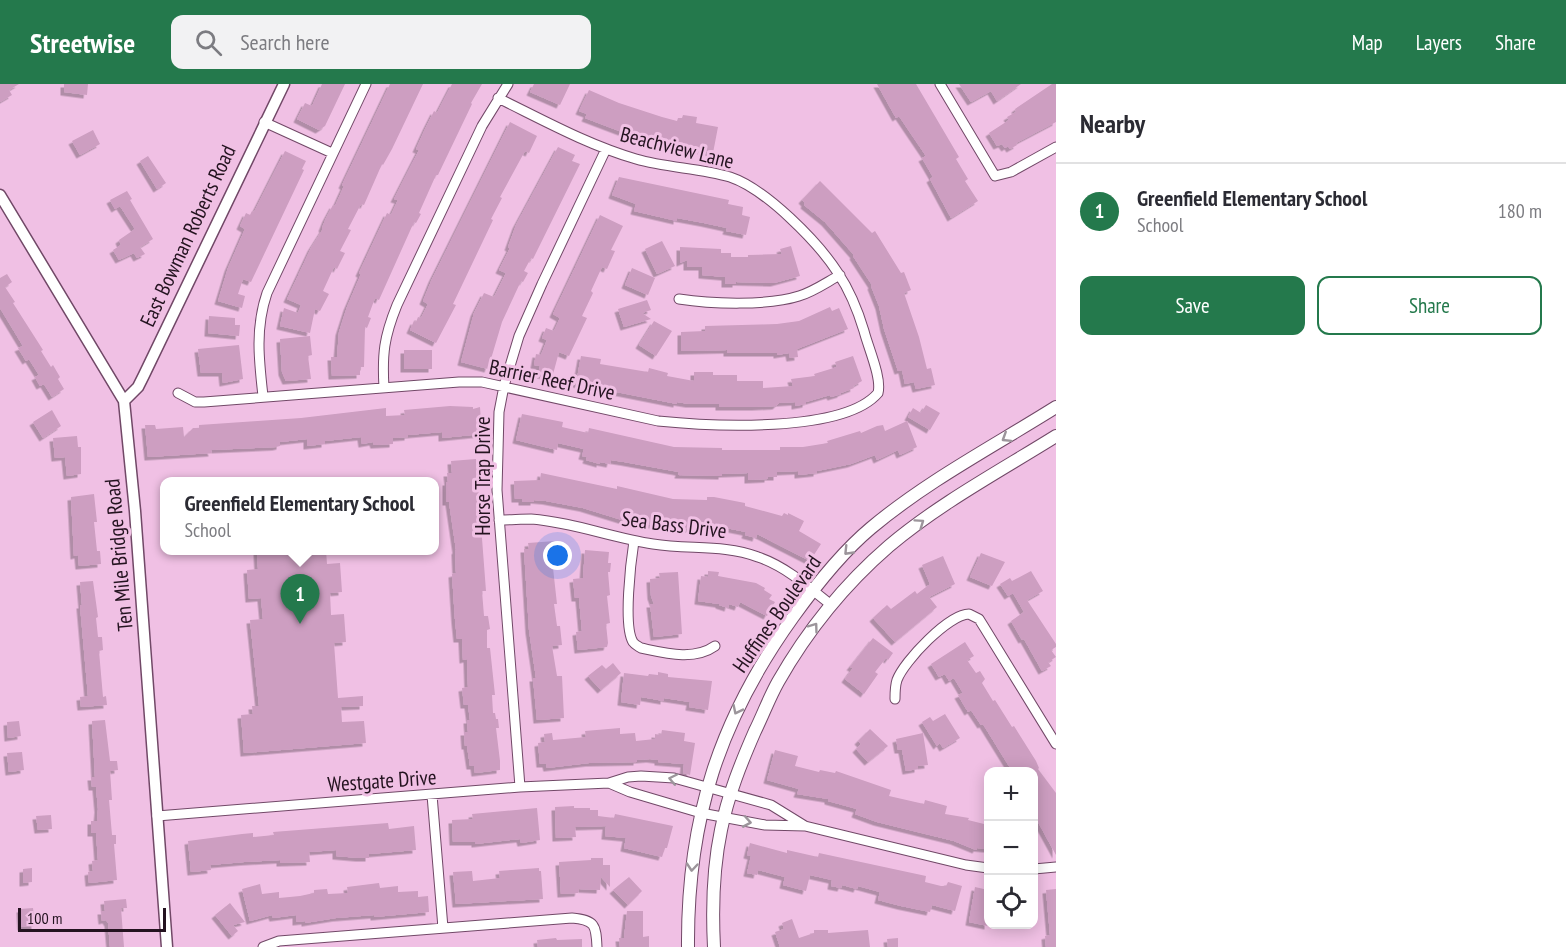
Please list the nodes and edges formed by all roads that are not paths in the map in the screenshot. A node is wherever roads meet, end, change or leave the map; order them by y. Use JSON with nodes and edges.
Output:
{"nodes":[{"id":1,"x":284,"y":84,"type":"edge"},
{"id":2,"x":366,"y":84,"type":"edge"},
{"id":3,"x":508,"y":84,"type":"edge"},
{"id":4,"x":940,"y":84,"type":"edge"},
{"id":5,"x":498,"y":98,"type":"junction"},
{"id":6,"x":264,"y":122,"type":"junction"},
{"id":7,"x":1056,"y":147,"type":"edge"},
{"id":8,"x":606,"y":149,"type":"junction"},
{"id":9,"x":332,"y":153,"type":"junction"},
{"id":10,"x":0,"y":195,"type":"edge"},
{"id":11,"x":840,"y":274,"type":"junction"},
{"id":12,"x":679,"y":299,"type":"dead end"},
{"id":13,"x":504,"y":386,"type":"junction"},
{"id":14,"x":384,"y":388,"type":"junction"},
{"id":15,"x":178,"y":393,"type":"dead end"},
{"id":16,"x":878,"y":393,"type":"joint"},
{"id":17,"x":263,"y":396,"type":"junction"},
{"id":18,"x":124,"y":401,"type":"junction"},
{"id":19,"x":1056,"y":407,"type":"edge"},
{"id":20,"x":1056,"y":436,"type":"edge"},
{"id":21,"x":499,"y":520,"type":"junction"},
{"id":22,"x":634,"y":541,"type":"junction"},
{"id":23,"x":812,"y":590,"type":"junction"},
{"id":24,"x":831,"y":605,"type":"junction"},
{"id":25,"x":715,"y":646,"type":"dead end"},
{"id":26,"x":895,"y":699,"type":"dead end"},
{"id":27,"x":1056,"y":744,"type":"edge"},
{"id":28,"x":609,"y":783,"type":"junction"},
{"id":29,"x":520,"y":787,"type":"junction"},
{"id":30,"x":708,"y":789,"type":"junction"},
{"id":31,"x":730,"y":794,"type":"junction"},
{"id":32,"x":432,"y":795,"type":"junction"},
{"id":33,"x":701,"y":813,"type":"junction"},
{"id":34,"x":157,"y":816,"type":"junction"},
{"id":35,"x":723,"y":817,"type":"junction"},
{"id":36,"x":805,"y":826,"type":"junction"},
{"id":37,"x":984,"y":867,"type":"edge"},
{"id":38,"x":1056,"y":867,"type":"edge"},
{"id":39,"x":1038,"y":869,"type":"edge"},
{"id":40,"x":443,"y":928,"type":"junction"},
{"id":41,"x":263,"y":946,"type":"edge"},
{"id":42,"x":166,"y":947,"type":"edge"},
{"id":43,"x":597,"y":947,"type":"edge"},
{"id":44,"x":688,"y":947,"type":"edge"},
{"id":45,"x":714,"y":947,"type":"edge"}],
"edges":[{"from":1,"to":6,"type":"street","name":"East Bowman Roberts Road"},
{"from":2,"to":9,"type":"street"},
{"from":3,"to":5,"type":"street"},
{"from":4,"to":7,"type":"street"},
{"from":5,"to":8,"type":"street","name":"Beachview Lane"},
{"from":5,"to":14,"type":"street"},
{"from":6,"to":9,"type":"street"},
{"from":6,"to":18,"type":"street","name":"East Bowman Roberts Road"},
{"from":8,"to":11,"type":"street","name":"Beachview Lane"},
{"from":8,"to":13,"type":"street","name":"Horse Trap Drive"},
{"from":9,"to":17,"type":"street"},
{"from":10,"to":18,"type":"street","name":"Ten Mile Bridge Road"},
{"from":11,"to":12,"type":"street"},
{"from":11,"to":16,"type":"street","name":"Beachview Lane"},
{"from":13,"to":14,"type":"street","name":"Barrier Reef Drive"},
{"from":13,"to":16,"type":"street","name":"Barrier Reef Drive"},
{"from":13,"to":21,"type":"street","name":"Horse Trap Drive"},
{"from":14,"to":17,"type":"street","name":"Barrier Reef Drive"},
{"from":15,"to":17,"type":"street","name":"Barrier Reef Drive"},
{"from":18,"to":34,"type":"street","name":"Ten Mile Bridge Road"},
{"from":19,"to":23,"type":"main road","name":"Huffines Boulevard","one_way":true},
{"from":24,"to":20,"type":"main road","name":"Huffines Boulevard","one_way":true},
{"from":21,"to":22,"type":"street","name":"Sea Bass Drive"},
{"from":21,"to":29,"type":"street","name":"Horse Trap Drive"},
{"from":22,"to":23,"type":"street","name":"Sea Bass Drive"},
{"from":22,"to":25,"type":"street"},
{"from":23,"to":24,"type":"street","name":"Sea Bass Drive"},
{"from":23,"to":30,"type":"main road","name":"Huffines Boulevard","one_way":true},
{"from":31,"to":24,"type":"main road","name":"Huffines Boulevard","one_way":true},
{"from":26,"to":27,"type":"street"},
{"from":28,"to":29,"type":"street","name":"Westgate Drive"},
{"from":30,"to":28,"type":"street","name":"Westgate Drive","one_way":true},
{"from":28,"to":33,"type":"street","name":"Westgate Drive"},
{"from":29,"to":32,"type":"street","name":"Westgate Drive"},
{"from":30,"to":31,"type":"street","name":"Westgate Drive"},
{"from":30,"to":33,"type":"main road","name":"Huffines Boulevard"},
{"from":31,"to":35,"type":"main road","name":"Huffines Boulevard"},
{"from":31,"to":36,"type":"street","name":"Westgate Drive"},
{"from":32,"to":34,"type":"street","name":"Westgate Drive"},
{"from":32,"to":40,"type":"street"},
{"from":33,"to":35,"type":"street","name":"Westgate Drive"},
{"from":33,"to":44,"type":"main road","name":"Huffines Boulevard","one_way":true},
{"from":34,"to":42,"type":"street","name":"Ten Mile Bridge Road"},
{"from":35,"to":36,"type":"street","name":"Westgate Drive","one_way":true},
{"from":35,"to":45,"type":"main road","name":"Huffines Boulevard"},
{"from":36,"to":37,"type":"street","name":"Westgate Drive"},
{"from":38,"to":39,"type":"street"},
{"from":40,"to":41,"type":"street"},
{"from":40,"to":43,"type":"street"}]}
